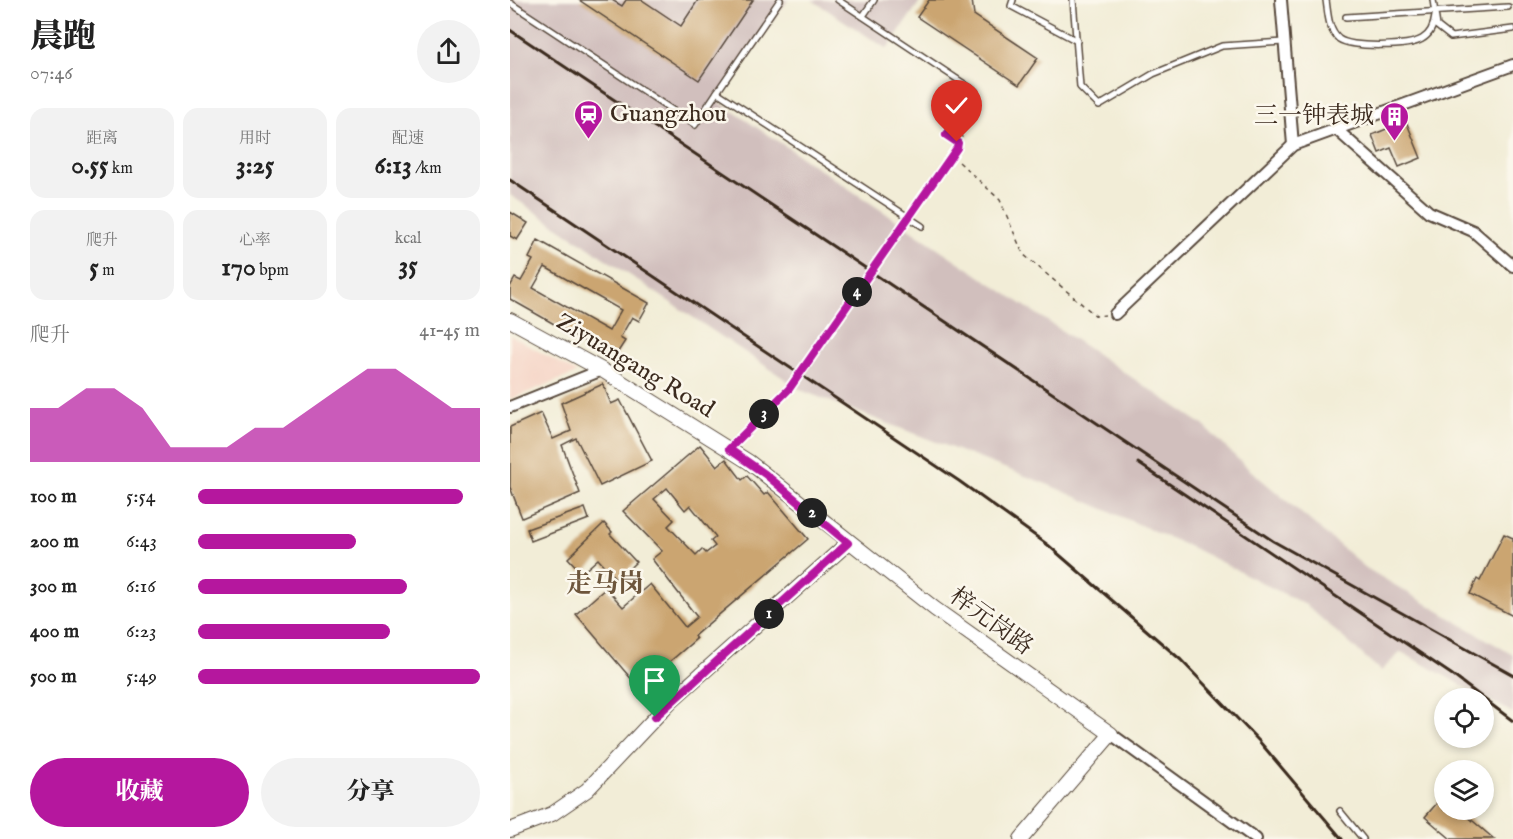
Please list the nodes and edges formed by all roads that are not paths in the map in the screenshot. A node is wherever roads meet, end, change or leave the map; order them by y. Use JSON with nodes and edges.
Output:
{"nodes":[{"id":1,"x":780,"y":0,"type":"edge"},
{"id":2,"x":838,"y":0,"type":"edge"},
{"id":3,"x":874,"y":0,"type":"edge"},
{"id":4,"x":1013,"y":0,"type":"edge"},
{"id":5,"x":1073,"y":0,"type":"edge"},
{"id":6,"x":1281,"y":0,"type":"edge"},
{"id":7,"x":1326,"y":0,"type":"edge"},
{"id":8,"x":1433,"y":0,"type":"edge"},
{"id":9,"x":510,"y":3,"type":"edge"},
{"id":10,"x":1508,"y":7,"type":"dead end"},
{"id":11,"x":1434,"y":14,"type":"junction"},
{"id":12,"x":863,"y":16,"type":"junction"},
{"id":13,"x":1346,"y":17,"type":"dead end"},
{"id":14,"x":1513,"y":29,"type":"edge"},
{"id":15,"x":1077,"y":41,"type":"junction"},
{"id":16,"x":1284,"y":42,"type":"junction"},
{"id":17,"x":1513,"y":65,"type":"edge"},
{"id":18,"x":717,"y":92,"type":"junction"},
{"id":19,"x":954,"y":121,"type":"road end"},
{"id":20,"x":1336,"y":129,"type":"junction"},
{"id":21,"x":1293,"y":145,"type":"junction"},
{"id":22,"x":922,"y":226,"type":"dead end"},
{"id":23,"x":1513,"y":266,"type":"edge"},
{"id":24,"x":1115,"y":314,"type":"road end"},
{"id":25,"x":510,"y":320,"type":"edge"},
{"id":26,"x":602,"y":370,"type":"junction"},
{"id":27,"x":510,"y":407,"type":"edge"},
{"id":28,"x":848,"y":543,"type":"junction"},
{"id":29,"x":1110,"y":734,"type":"junction"},
{"id":30,"x":1340,"y":811,"type":"dead end"},
{"id":31,"x":510,"y":830,"type":"edge"},
{"id":32,"x":1029,"y":836,"type":"edge"},
{"id":33,"x":1256,"y":839,"type":"edge"},
{"id":34,"x":1363,"y":839,"type":"edge"}],
"edges":[{"from":1,"to":18,"type":"lane"},
{"from":2,"to":12,"type":"lane"},
{"from":3,"to":12,"type":"lane"},
{"from":4,"to":15,"type":"lane"},
{"from":5,"to":15,"type":"lane"},
{"from":6,"to":16,"type":"street"},
{"from":7,"to":11,"type":"lane"},
{"from":8,"to":11,"type":"lane"},
{"from":9,"to":18,"type":"lane"},
{"from":10,"to":11,"type":"lane"},
{"from":11,"to":13,"type":"lane"},
{"from":11,"to":14,"type":"lane"},
{"from":12,"to":19,"type":"lane"},
{"from":15,"to":16,"type":"lane"},
{"from":16,"to":21,"type":"street"},
{"from":17,"to":20,"type":"street"},
{"from":18,"to":22,"type":"lane"},
{"from":20,"to":21,"type":"street"},
{"from":20,"to":23,"type":"street"},
{"from":21,"to":24,"type":"street"},
{"from":25,"to":26,"type":"street","name":"Ziyuangang Road"},
{"from":26,"to":27,"type":"street"},
{"from":26,"to":28,"type":"street","name":"Ziyuangang Road"},
{"from":28,"to":29,"type":"street","name":"梓元岗路"},
{"from":28,"to":31,"type":"street"},
{"from":29,"to":32,"type":"street"},
{"from":29,"to":33,"type":"street"},
{"from":30,"to":34,"type":"lane"}]}
